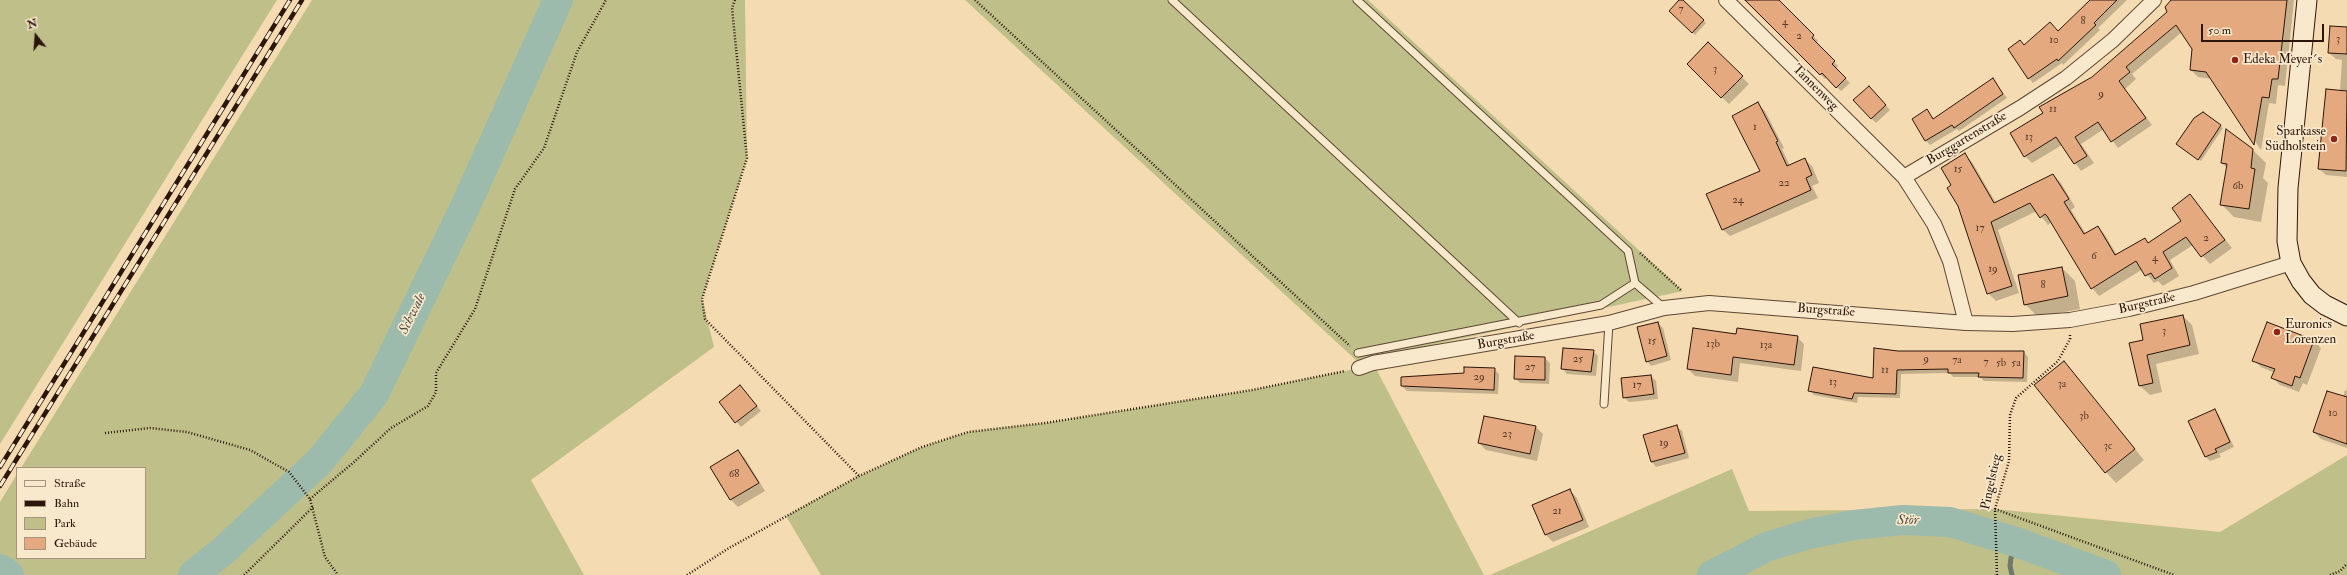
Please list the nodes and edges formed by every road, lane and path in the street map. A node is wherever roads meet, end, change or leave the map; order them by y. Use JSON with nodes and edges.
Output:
{"nodes":[{"id":1,"x":606,"y":0,"type":"edge"},
{"id":2,"x":734,"y":0,"type":"edge"},
{"id":3,"x":975,"y":0,"type":"edge"},
{"id":4,"x":1172,"y":0,"type":"edge"},
{"id":5,"x":1357,"y":0,"type":"edge"},
{"id":6,"x":1726,"y":0,"type":"edge"},
{"id":7,"x":2154,"y":0,"type":"edge"},
{"id":8,"x":2308,"y":0,"type":"edge"},
{"id":9,"x":1904,"y":177,"type":"junction"},
{"id":10,"x":2291,"y":263,"type":"junction"},
{"id":11,"x":1634,"y":283,"type":"junction"},
{"id":12,"x":1664,"y":308,"type":"junction"},
{"id":13,"x":2347,"y":316,"type":"edge"},
{"id":14,"x":2070,"y":320,"type":"junction"},
{"id":15,"x":1519,"y":323,"type":"junction"},
{"id":16,"x":1609,"y":323,"type":"junction"},
{"id":17,"x":1966,"y":323,"type":"junction"},
{"id":18,"x":1358,"y":353,"type":"joint"},
{"id":19,"x":1359,"y":368,"type":"joint"},
{"id":20,"x":1604,"y":404,"type":"dead end"},
{"id":21,"x":105,"y":433,"type":"dead end"},
{"id":22,"x":859,"y":476,"type":"junction"},
{"id":23,"x":310,"y":499,"type":"junction"},
{"id":24,"x":313,"y":507,"type":"junction"},
{"id":25,"x":1995,"y":509,"type":"junction"},
{"id":26,"x":2347,"y":564,"type":"edge"},
{"id":27,"x":244,"y":575,"type":"edge"},
{"id":28,"x":338,"y":575,"type":"edge"},
{"id":29,"x":687,"y":575,"type":"edge"},
{"id":30,"x":1996,"y":575,"type":"edge"},
{"id":31,"x":2174,"y":575,"type":"edge"},
{"id":32,"x":2330,"y":575,"type":"edge"}],
"edges":[{"from":1,"to":23,"type":"path"},
{"from":2,"to":22,"type":"path"},
{"from":3,"to":18,"type":"path"},
{"from":4,"to":15,"type":"lane"},
{"from":5,"to":11,"type":"lane"},
{"from":6,"to":9,"type":"street","name":"Tannenweg"},
{"from":7,"to":9,"type":"street","name":"Burggartenstraße"},
{"from":8,"to":10,"type":"street"},
{"from":9,"to":17,"type":"street"},
{"from":10,"to":13,"type":"street"},
{"from":10,"to":14,"type":"street","name":"Burgstraße"},
{"from":11,"to":12,"type":"lane"},
{"from":11,"to":15,"type":"lane"},
{"from":12,"to":16,"type":"street","name":"Burgstraße"},
{"from":12,"to":17,"type":"street","name":"Burgstraße"},
{"from":14,"to":17,"type":"street","name":"Burgstraße"},
{"from":14,"to":25,"type":"path","name":"Pingelstieg"},
{"from":15,"to":18,"type":"lane"},
{"from":16,"to":19,"type":"street","name":"Burgstraße"},
{"from":16,"to":20,"type":"lane"},
{"from":19,"to":22,"type":"path"},
{"from":21,"to":23,"type":"path"},
{"from":22,"to":29,"type":"path"},
{"from":23,"to":24,"type":"path"},
{"from":24,"to":27,"type":"path"},
{"from":24,"to":28,"type":"path"},
{"from":25,"to":30,"type":"path","name":"Pingelstieg"},
{"from":25,"to":31,"type":"path"},
{"from":26,"to":32,"type":"path"}]}
